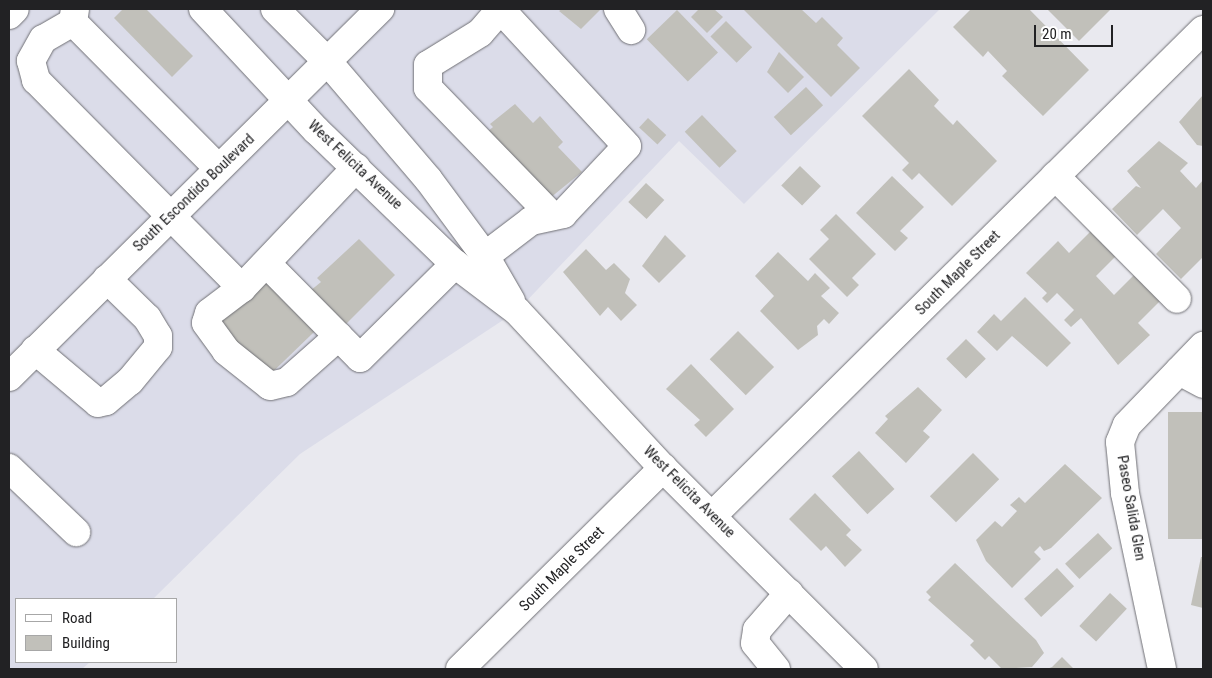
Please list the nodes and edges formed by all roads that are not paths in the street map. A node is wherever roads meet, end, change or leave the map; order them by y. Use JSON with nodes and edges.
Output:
{"nodes":[{"id":1,"x":14,"y":9,"type":"edge"},
{"id":2,"x":203,"y":9,"type":"edge"},
{"id":3,"x":275,"y":9,"type":"edge"},
{"id":4,"x":380,"y":9,"type":"edge"},
{"id":5,"x":500,"y":9,"type":"edge"},
{"id":6,"x":9,"y":15,"type":"edge"},
{"id":7,"x":74,"y":15,"type":"edge"},
{"id":8,"x":1203,"y":30,"type":"edge"},
{"id":9,"x":328,"y":62,"type":"junction"},
{"id":10,"x":290,"y":101,"type":"junction"},
{"id":11,"x":218,"y":168,"type":"junction"},
{"id":12,"x":356,"y":168,"type":"junction"},
{"id":13,"x":1055,"y":176,"type":"junction"},
{"id":14,"x":170,"y":216,"type":"junction"},
{"id":15,"x":552,"y":216,"type":"junction"},
{"id":16,"x":485,"y":256,"type":"junction"},
{"id":17,"x":267,"y":264,"type":"junction"},
{"id":18,"x":455,"y":264,"type":"junction"},
{"id":19,"x":107,"y":279,"type":"junction"},
{"id":20,"x":242,"y":288,"type":"junction"},
{"id":21,"x":1177,"y":299,"type":"dead end"},
{"id":22,"x":517,"y":312,"type":"junction"},
{"id":23,"x":339,"y":336,"type":"junction"},
{"id":24,"x":1203,"y":346,"type":"edge"},
{"id":25,"x":35,"y":350,"type":"junction"},
{"id":26,"x":1179,"y":371,"type":"junction"},
{"id":27,"x":9,"y":376,"type":"edge"},
{"id":28,"x":1203,"y":384,"type":"edge"},
{"id":29,"x":9,"y":468,"type":"edge"},
{"id":30,"x":664,"y":468,"type":"junction"},
{"id":31,"x":712,"y":516,"type":"junction"},
{"id":32,"x":76,"y":532,"type":"dead end"},
{"id":33,"x":789,"y":593,"type":"junction"},
{"id":34,"x":460,"y":669,"type":"edge"},
{"id":35,"x":776,"y":669,"type":"edge"},
{"id":36,"x":864,"y":669,"type":"edge"},
{"id":37,"x":1162,"y":669,"type":"edge"}],
"edges":[{"from":1,"to":6,"type":"main road"},
{"from":2,"to":10,"type":"main road","name":"West Felicita Avenue"},
{"from":3,"to":9,"type":"main road","name":"West Felicita Avenue"},
{"from":4,"to":9,"type":"main road","name":"South Escondido Boulevard"},
{"from":5,"to":15,"type":"main road"},
{"from":5,"to":15,"type":"main road"},
{"from":7,"to":11,"type":"main road"},
{"from":7,"to":14,"type":"main road"},
{"from":8,"to":13,"type":"main road","name":"South Maple Street"},
{"from":9,"to":10,"type":"main road","name":"South Escondido Boulevard"},
{"from":9,"to":16,"type":"main road","name":"West Felicita Avenue"},
{"from":10,"to":11,"type":"main road","name":"South Escondido Boulevard"},
{"from":10,"to":12,"type":"main road","name":"West Felicita Avenue"},
{"from":11,"to":14,"type":"main road","name":"South Escondido Boulevard"},
{"from":12,"to":17,"type":"main road"},
{"from":12,"to":18,"type":"main road","name":"West Felicita Avenue"},
{"from":13,"to":21,"type":"main road"},
{"from":13,"to":31,"type":"main road","name":"South Maple Street"},
{"from":14,"to":19,"type":"main road","name":"South Escondido Boulevard"},
{"from":14,"to":20,"type":"main road"},
{"from":15,"to":16,"type":"main road"},
{"from":16,"to":22,"type":"main road","name":"West Felicita Avenue"},
{"from":17,"to":20,"type":"main road"},
{"from":17,"to":23,"type":"main road"},
{"from":18,"to":22,"type":"main road","name":"West Felicita Avenue"},
{"from":18,"to":23,"type":"main road"},
{"from":19,"to":25,"type":"main road","name":"South Escondido Boulevard"},
{"from":19,"to":25,"type":"main road"},
{"from":20,"to":23,"type":"main road"},
{"from":22,"to":30,"type":"main road","name":"West Felicita Avenue"},
{"from":24,"to":26,"type":"main road","name":"Paseo Salida Glen"},
{"from":25,"to":27,"type":"main road","name":"South Escondido Boulevard"},
{"from":26,"to":28,"type":"main road"},
{"from":26,"to":37,"type":"main road","name":"Paseo Salida Glen"},
{"from":29,"to":32,"type":"main road"},
{"from":30,"to":31,"type":"main road","name":"West Felicita Avenue"},
{"from":30,"to":34,"type":"main road","name":"South Maple Street"},
{"from":31,"to":33,"type":"main road","name":"West Felicita Avenue"},
{"from":33,"to":35,"type":"main road"},
{"from":33,"to":36,"type":"main road","name":"West Felicita Avenue"}]}
